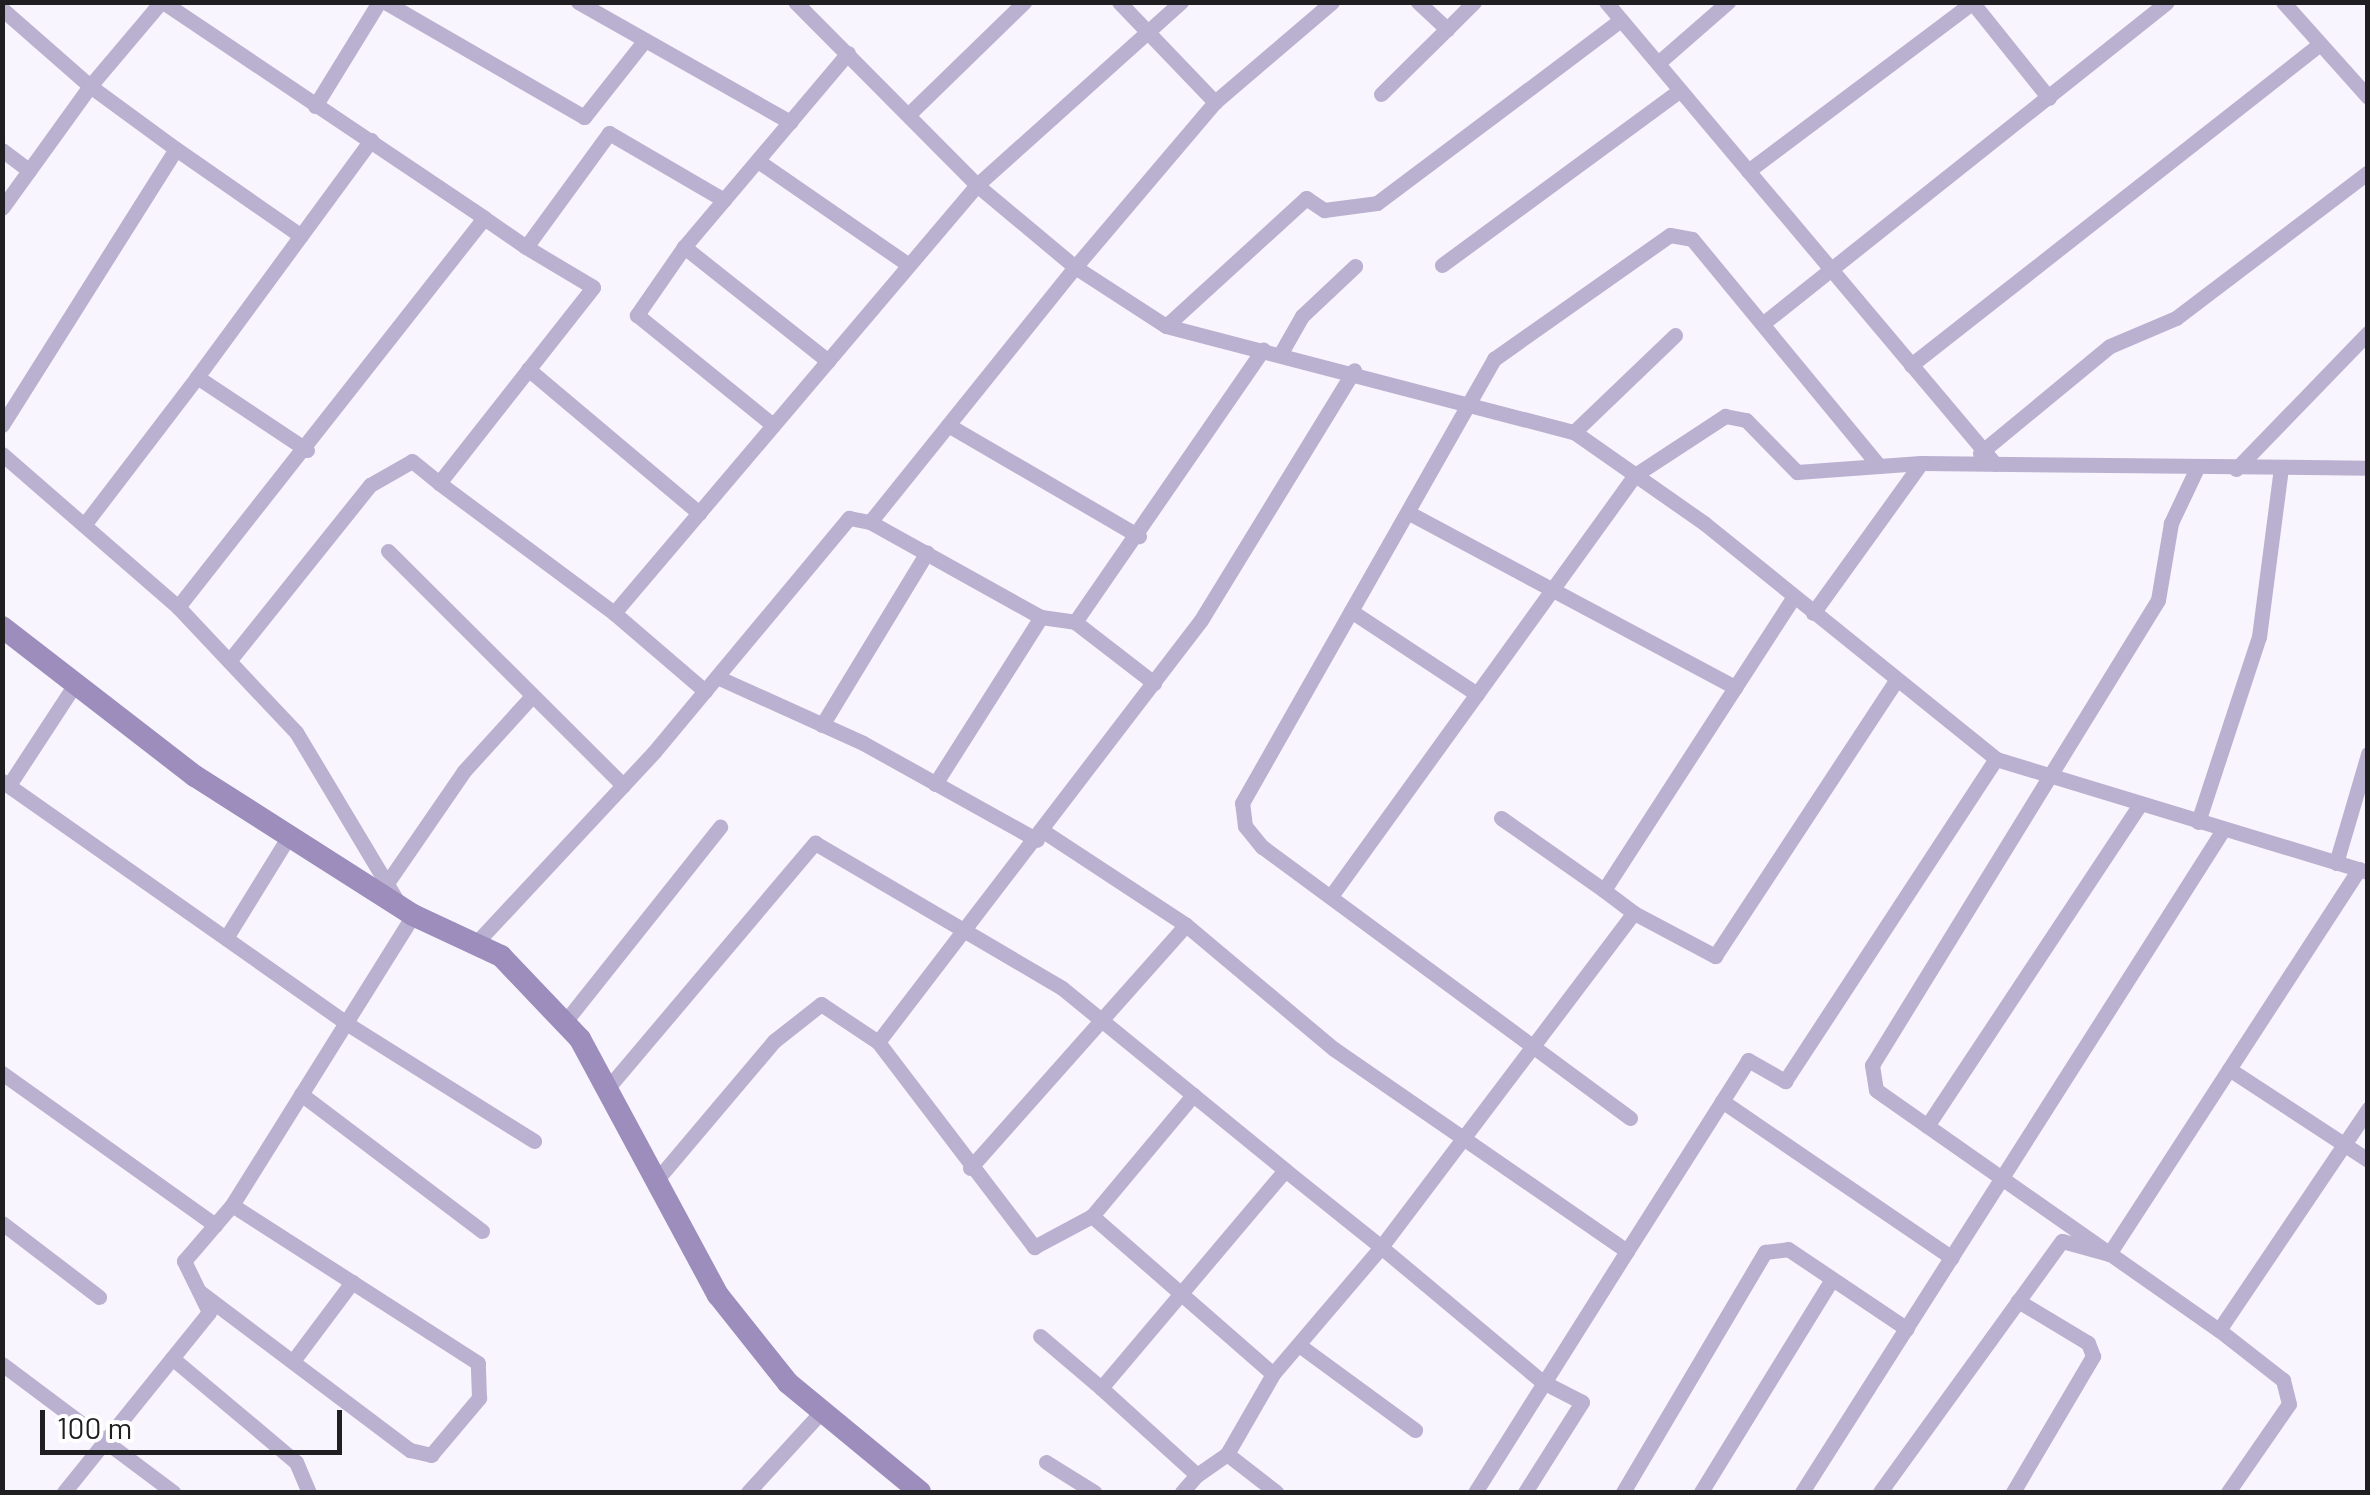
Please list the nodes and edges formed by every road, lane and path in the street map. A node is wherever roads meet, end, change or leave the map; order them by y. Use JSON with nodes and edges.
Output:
{"nodes":[{"id":1,"x":162,"y":2,"type":"edge"},
{"id":2,"x":382,"y":2,"type":"edge"},
{"id":3,"x":578,"y":2,"type":"edge"},
{"id":4,"x":1024,"y":2,"type":"edge"},
{"id":5,"x":1119,"y":2,"type":"edge"},
{"id":6,"x":1180,"y":2,"type":"edge"},
{"id":7,"x":1332,"y":2,"type":"edge"},
{"id":8,"x":1418,"y":2,"type":"edge"},
{"id":9,"x":1474,"y":2,"type":"edge"},
{"id":10,"x":1606,"y":2,"type":"edge"},
{"id":11,"x":1728,"y":2,"type":"edge"},
{"id":12,"x":2166,"y":2,"type":"edge"},
{"id":13,"x":1972,"y":3,"type":"edge"},
{"id":14,"x":806,"y":5,"type":"edge"},
{"id":15,"x":2294,"y":6,"type":"edge"},
{"id":16,"x":2,"y":9,"type":"edge"},
{"id":17,"x":185,"y":9,"type":"edge"},
{"id":18,"x":1621,"y":20,"type":"junction"},
{"id":19,"x":1447,"y":29,"type":"junction"},
{"id":20,"x":1148,"y":34,"type":"junction"},
{"id":21,"x":645,"y":40,"type":"junction"},
{"id":22,"x":2320,"y":44,"type":"junction"},
{"id":23,"x":848,"y":52,"type":"junction"},
{"id":24,"x":1658,"y":64,"type":"junction"},
{"id":25,"x":90,"y":86,"type":"junction"},
{"id":26,"x":1680,"y":90,"type":"junction"},
{"id":27,"x":1382,"y":94,"type":"dead end"},
{"id":28,"x":2368,"y":97,"type":"edge"},
{"id":29,"x":2050,"y":98,"type":"junction"},
{"id":30,"x":1215,"y":102,"type":"junction"},
{"id":31,"x":315,"y":106,"type":"junction"},
{"id":32,"x":909,"y":114,"type":"junction"},
{"id":33,"x":584,"y":117,"type":"junction"},
{"id":34,"x":790,"y":122,"type":"junction"},
{"id":35,"x":609,"y":133,"type":"junction"},
{"id":36,"x":371,"y":140,"type":"junction"},
{"id":37,"x":176,"y":149,"type":"junction"},
{"id":38,"x":2,"y":150,"type":"edge"},
{"id":39,"x":758,"y":161,"type":"junction"},
{"id":40,"x":29,"y":170,"type":"junction"},
{"id":41,"x":1748,"y":171,"type":"junction"},
{"id":42,"x":2368,"y":172,"type":"edge"},
{"id":43,"x":977,"y":185,"type":"junction"},
{"id":44,"x":724,"y":200,"type":"junction"},
{"id":45,"x":2,"y":208,"type":"edge"},
{"id":46,"x":484,"y":218,"type":"junction"},
{"id":47,"x":301,"y":236,"type":"junction"},
{"id":48,"x":526,"y":247,"type":"junction"},
{"id":49,"x":684,"y":248,"type":"junction"},
{"id":50,"x":909,"y":265,"type":"junction"},
{"id":51,"x":1442,"y":265,"type":"dead end"},
{"id":52,"x":1075,"y":266,"type":"junction"},
{"id":53,"x":1355,"y":266,"type":"dead end"},
{"id":54,"x":1833,"y":272,"type":"junction"},
{"id":55,"x":1766,"y":321,"type":"junction"},
{"id":56,"x":1166,"y":326,"type":"junction"},
{"id":57,"x":2368,"y":333,"type":"edge"},
{"id":58,"x":1675,"y":335,"type":"dead end"},
{"id":59,"x":1263,"y":349,"type":"junction"},
{"id":60,"x":1281,"y":353,"type":"junction"},
{"id":61,"x":828,"y":361,"type":"junction"},
{"id":62,"x":1911,"y":365,"type":"junction"},
{"id":63,"x":528,"y":369,"type":"junction"},
{"id":64,"x":1354,"y":370,"type":"junction"},
{"id":65,"x":197,"y":376,"type":"junction"},
{"id":66,"x":1464,"y":400,"type":"junction"},
{"id":67,"x":948,"y":424,"type":"junction"},
{"id":68,"x":2,"y":425,"type":"edge"},
{"id":69,"x":773,"y":425,"type":"junction"},
{"id":70,"x":1574,"y":432,"type":"junction"},
{"id":71,"x":1979,"y":446,"type":"junction"},
{"id":72,"x":306,"y":450,"type":"junction"},
{"id":73,"x":2,"y":454,"type":"edge"},
{"id":74,"x":1920,"y":463,"type":"junction"},
{"id":75,"x":1966,"y":464,"type":"junction"},
{"id":76,"x":1995,"y":464,"type":"junction"},
{"id":77,"x":1879,"y":466,"type":"junction"},
{"id":78,"x":2236,"y":468,"type":"junction"},
{"id":79,"x":2281,"y":468,"type":"junction"},
{"id":80,"x":2368,"y":468,"type":"edge"},
{"id":81,"x":2196,"y":470,"type":"junction"},
{"id":82,"x":1635,"y":475,"type":"junction"},
{"id":83,"x":439,"y":482,"type":"junction"},
{"id":84,"x":699,"y":512,"type":"junction"},
{"id":85,"x":1409,"y":513,"type":"junction"},
{"id":86,"x":870,"y":522,"type":"junction"},
{"id":87,"x":84,"y":525,"type":"junction"},
{"id":88,"x":1139,"y":536,"type":"junction"},
{"id":89,"x":388,"y":551,"type":"dead end"},
{"id":90,"x":927,"y":552,"type":"junction"},
{"id":91,"x":1556,"y":585,"type":"junction"},
{"id":92,"x":1793,"y":598,"type":"junction"},
{"id":93,"x":178,"y":607,"type":"junction"},
{"id":94,"x":1351,"y":611,"type":"junction"},
{"id":95,"x":614,"y":612,"type":"junction"},
{"id":96,"x":1813,"y":613,"type":"junction"},
{"id":97,"x":1041,"y":617,"type":"junction"},
{"id":98,"x":1075,"y":622,"type":"junction"},
{"id":99,"x":2,"y":628,"type":"edge"},
{"id":100,"x":229,"y":661,"type":"junction"},
{"id":101,"x":717,"y":677,"type":"junction"},
{"id":102,"x":1897,"y":678,"type":"junction"},
{"id":103,"x":75,"y":684,"type":"junction"},
{"id":104,"x":1154,"y":684,"type":"junction"},
{"id":105,"x":1735,"y":687,"type":"junction"},
{"id":106,"x":705,"y":692,"type":"junction"},
{"id":107,"x":1477,"y":694,"type":"junction"},
{"id":108,"x":531,"y":697,"type":"junction"},
{"id":109,"x":822,"y":725,"type":"junction"},
{"id":110,"x":2368,"y":754,"type":"edge"},
{"id":111,"x":1996,"y":759,"type":"junction"},
{"id":112,"x":2057,"y":775,"type":"junction"},
{"id":113,"x":6,"y":783,"type":"edge"},
{"id":114,"x":935,"y":784,"type":"junction"},
{"id":115,"x":624,"y":785,"type":"junction"},
{"id":116,"x":2140,"y":803,"type":"junction"},
{"id":117,"x":1500,"y":818,"type":"dead end"},
{"id":118,"x":2198,"y":822,"type":"junction"},
{"id":119,"x":720,"y":827,"type":"dead end"},
{"id":120,"x":2222,"y":830,"type":"junction"},
{"id":121,"x":290,"y":836,"type":"junction"},
{"id":122,"x":1040,"y":836,"type":"junction"},
{"id":123,"x":2336,"y":863,"type":"junction"},
{"id":124,"x":2363,"y":870,"type":"edge"},
{"id":125,"x":386,"y":883,"type":"junction"},
{"id":126,"x":1604,"y":890,"type":"junction"},
{"id":127,"x":1330,"y":896,"type":"junction"},
{"id":128,"x":407,"y":911,"type":"junction"},
{"id":129,"x":1634,"y":913,"type":"junction"},
{"id":130,"x":1186,"y":924,"type":"junction"},
{"id":131,"x":969,"y":933,"type":"junction"},
{"id":132,"x":226,"y":938,"type":"junction"},
{"id":133,"x":475,"y":944,"type":"junction"},
{"id":134,"x":1102,"y":1020,"type":"junction"},
{"id":135,"x":564,"y":1022,"type":"junction"},
{"id":136,"x":346,"y":1023,"type":"junction"},
{"id":137,"x":878,"y":1042,"type":"junction"},
{"id":138,"x":1534,"y":1044,"type":"junction"},
{"id":139,"x":2229,"y":1068,"type":"junction"},
{"id":140,"x":2,"y":1073,"type":"edge"},
{"id":141,"x":606,"y":1090,"type":"junction"},
{"id":142,"x":302,"y":1094,"type":"junction"},
{"id":143,"x":1192,"y":1095,"type":"junction"},
{"id":144,"x":1722,"y":1101,"type":"junction"},
{"id":145,"x":2368,"y":1108,"type":"edge"},
{"id":146,"x":1630,"y":1118,"type":"dead end"},
{"id":147,"x":1927,"y":1126,"type":"junction"},
{"id":148,"x":1466,"y":1133,"type":"junction"},
{"id":149,"x":534,"y":1141,"type":"dead end"},
{"id":150,"x":2344,"y":1144,"type":"junction"},
{"id":151,"x":2368,"y":1160,"type":"edge"},
{"id":152,"x":970,"y":1168,"type":"junction"},
{"id":153,"x":1284,"y":1170,"type":"junction"},
{"id":154,"x":2001,"y":1180,"type":"junction"},
{"id":155,"x":654,"y":1183,"type":"junction"},
{"id":156,"x":232,"y":1205,"type":"junction"},
{"id":157,"x":1092,"y":1216,"type":"junction"},
{"id":158,"x":2,"y":1223,"type":"edge"},
{"id":159,"x":216,"y":1225,"type":"junction"},
{"id":160,"x":482,"y":1231,"type":"dead end"},
{"id":161,"x":1380,"y":1247,"type":"junction"},
{"id":162,"x":1627,"y":1251,"type":"junction"},
{"id":163,"x":2109,"y":1254,"type":"junction"},
{"id":164,"x":1952,"y":1258,"type":"junction"},
{"id":165,"x":1832,"y":1279,"type":"junction"},
{"id":166,"x":352,"y":1282,"type":"junction"},
{"id":167,"x":198,"y":1290,"type":"junction"},
{"id":168,"x":99,"y":1296,"type":"dead end"},
{"id":169,"x":1178,"y":1296,"type":"junction"},
{"id":170,"x":2018,"y":1301,"type":"junction"},
{"id":171,"x":1907,"y":1330,"type":"junction"},
{"id":172,"x":2219,"y":1330,"type":"junction"},
{"id":173,"x":1040,"y":1336,"type":"dead end"},
{"id":174,"x":1303,"y":1348,"type":"junction"},
{"id":175,"x":172,"y":1358,"type":"junction"},
{"id":176,"x":292,"y":1362,"type":"junction"},
{"id":177,"x":2,"y":1364,"type":"edge"},
{"id":178,"x":1273,"y":1374,"type":"junction"},
{"id":179,"x":1541,"y":1381,"type":"junction"},
{"id":180,"x":1102,"y":1388,"type":"junction"},
{"id":181,"x":822,"y":1412,"type":"junction"},
{"id":182,"x":1415,"y":1430,"type":"dead end"},
{"id":183,"x":104,"y":1442,"type":"junction"},
{"id":184,"x":1227,"y":1454,"type":"junction"},
{"id":185,"x":1046,"y":1462,"type":"dead end"},
{"id":186,"x":1197,"y":1475,"type":"junction"},
{"id":187,"x":64,"y":1492,"type":"edge"},
{"id":188,"x":173,"y":1492,"type":"edge"},
{"id":189,"x":310,"y":1492,"type":"edge"},
{"id":190,"x":748,"y":1492,"type":"edge"},
{"id":191,"x":920,"y":1492,"type":"edge"},
{"id":192,"x":1094,"y":1492,"type":"edge"},
{"id":193,"x":1182,"y":1492,"type":"edge"},
{"id":194,"x":1276,"y":1492,"type":"edge"},
{"id":195,"x":1475,"y":1492,"type":"edge"},
{"id":196,"x":1525,"y":1492,"type":"edge"},
{"id":197,"x":1623,"y":1492,"type":"edge"},
{"id":198,"x":1701,"y":1492,"type":"edge"},
{"id":199,"x":1802,"y":1492,"type":"edge"},
{"id":200,"x":1880,"y":1492,"type":"edge"},
{"id":201,"x":2013,"y":1492,"type":"edge"},
{"id":202,"x":2228,"y":1492,"type":"edge"}],
"edges":[{"from":1,"to":17,"type":"street"},
{"from":1,"to":25,"type":"street"},
{"from":2,"to":31,"type":"street"},
{"from":2,"to":33,"type":"street"},
{"from":3,"to":21,"type":"street"},
{"from":4,"to":32,"type":"street"},
{"from":5,"to":20,"type":"street"},
{"from":6,"to":20,"type":"street"},
{"from":7,"to":30,"type":"street"},
{"from":8,"to":19,"type":"street"},
{"from":9,"to":19,"type":"street"},
{"from":10,"to":18,"type":"street"},
{"from":11,"to":24,"type":"street"},
{"from":12,"to":29,"type":"street"},
{"from":13,"to":29,"type":"street"},
{"from":13,"to":41,"type":"street"},
{"from":14,"to":23,"type":"street"},
{"from":15,"to":22,"type":"street"},
{"from":16,"to":25,"type":"street"},
{"from":17,"to":31,"type":"street"},
{"from":18,"to":24,"type":"street"},
{"from":18,"to":56,"type":"street"},
{"from":19,"to":27,"type":"street"},
{"from":20,"to":30,"type":"street"},
{"from":20,"to":43,"type":"street"},
{"from":21,"to":33,"type":"street"},
{"from":21,"to":34,"type":"street"},
{"from":22,"to":28,"type":"street"},
{"from":22,"to":62,"type":"street"},
{"from":23,"to":32,"type":"street"},
{"from":23,"to":34,"type":"street"},
{"from":24,"to":26,"type":"street"},
{"from":25,"to":37,"type":"street"},
{"from":25,"to":40,"type":"street"},
{"from":26,"to":41,"type":"street"},
{"from":26,"to":51,"type":"street"},
{"from":29,"to":54,"type":"street"},
{"from":30,"to":52,"type":"street"},
{"from":31,"to":36,"type":"street"},
{"from":32,"to":43,"type":"street"},
{"from":33,"to":35,"type":"street"},
{"from":34,"to":39,"type":"street"},
{"from":35,"to":44,"type":"street"},
{"from":35,"to":48,"type":"street"},
{"from":36,"to":46,"type":"street"},
{"from":36,"to":47,"type":"street"},
{"from":37,"to":47,"type":"street"},
{"from":37,"to":68,"type":"street"},
{"from":38,"to":40,"type":"street"},
{"from":39,"to":44,"type":"street"},
{"from":39,"to":50,"type":"street"},
{"from":40,"to":45,"type":"street"},
{"from":41,"to":54,"type":"street"},
{"from":42,"to":71,"type":"street"},
{"from":43,"to":50,"type":"street"},
{"from":43,"to":52,"type":"street"},
{"from":44,"to":49,"type":"street"},
{"from":46,"to":48,"type":"street"},
{"from":46,"to":72,"type":"street"},
{"from":47,"to":65,"type":"street"},
{"from":48,"to":63,"type":"street"},
{"from":49,"to":61,"type":"street"},
{"from":49,"to":69,"type":"street"},
{"from":50,"to":61,"type":"street"},
{"from":52,"to":56,"type":"street"},
{"from":52,"to":67,"type":"street"},
{"from":53,"to":60,"type":"street"},
{"from":54,"to":55,"type":"street"},
{"from":54,"to":62,"type":"street"},
{"from":55,"to":66,"type":"street"},
{"from":55,"to":77,"type":"street"},
{"from":56,"to":59,"type":"street"},
{"from":57,"to":78,"type":"street"},
{"from":58,"to":70,"type":"street"},
{"from":59,"to":60,"type":"street"},
{"from":59,"to":88,"type":"street"},
{"from":60,"to":64,"type":"street"},
{"from":61,"to":69,"type":"street"},
{"from":62,"to":71,"type":"street"},
{"from":63,"to":83,"type":"street"},
{"from":63,"to":84,"type":"street"},
{"from":64,"to":66,"type":"street"},
{"from":64,"to":104,"type":"street"},
{"from":65,"to":72,"type":"street"},
{"from":65,"to":87,"type":"street"},
{"from":66,"to":70,"type":"street"},
{"from":66,"to":85,"type":"street"},
{"from":67,"to":86,"type":"street"},
{"from":67,"to":88,"type":"street"},
{"from":69,"to":84,"type":"street"},
{"from":70,"to":82,"type":"street"},
{"from":71,"to":75,"type":"street"},
{"from":71,"to":76,"type":"street"},
{"from":72,"to":93,"type":"street"},
{"from":73,"to":87,"type":"street"},
{"from":74,"to":75,"type":"street"},
{"from":74,"to":77,"type":"street"},
{"from":74,"to":96,"type":"street"},
{"from":75,"to":76,"type":"street"},
{"from":76,"to":81,"type":"street"},
{"from":77,"to":82,"type":"street"},
{"from":78,"to":79,"type":"street"},
{"from":78,"to":81,"type":"street"},
{"from":79,"to":80,"type":"street"},
{"from":79,"to":118,"type":"street"},
{"from":81,"to":112,"type":"street"},
{"from":82,"to":91,"type":"street"},
{"from":82,"to":92,"type":"street"},
{"from":83,"to":95,"type":"street"},
{"from":83,"to":100,"type":"street"},
{"from":84,"to":95,"type":"street"},
{"from":85,"to":91,"type":"street"},
{"from":85,"to":94,"type":"street"},
{"from":86,"to":90,"type":"street"},
{"from":86,"to":101,"type":"street"},
{"from":87,"to":93,"type":"street"},
{"from":88,"to":98,"type":"street"},
{"from":89,"to":108,"type":"street"},
{"from":90,"to":97,"type":"street"},
{"from":90,"to":109,"type":"street"},
{"from":91,"to":105,"type":"street"},
{"from":91,"to":107,"type":"street"},
{"from":92,"to":96,"type":"street"},
{"from":92,"to":105,"type":"street"},
{"from":93,"to":100,"type":"street"},
{"from":94,"to":107,"type":"street"},
{"from":94,"to":127,"type":"street"},
{"from":95,"to":106,"type":"street"},
{"from":96,"to":102,"type":"street"},
{"from":97,"to":98,"type":"street"},
{"from":97,"to":114,"type":"street"},
{"from":98,"to":104,"type":"street"},
{"from":99,"to":103,"type":"street"},
{"from":100,"to":125,"type":"street"},
{"from":101,"to":106,"type":"street"},
{"from":101,"to":109,"type":"street"},
{"from":102,"to":111,"type":"street"},
{"from":102,"to":129,"type":"street"},
{"from":103,"to":113,"type":"street"},
{"from":103,"to":121,"type":"street"},
{"from":104,"to":122,"type":"street"},
{"from":105,"to":126,"type":"street"},
{"from":106,"to":115,"type":"street"},
{"from":107,"to":127,"type":"street"},
{"from":108,"to":115,"type":"street"},
{"from":108,"to":125,"type":"street"},
{"from":109,"to":114,"type":"street"},
{"from":110,"to":123,"type":"street"},
{"from":111,"to":112,"type":"street"},
{"from":111,"to":144,"type":"street"},
{"from":112,"to":116,"type":"street"},
{"from":112,"to":147,"type":"street"},
{"from":113,"to":132,"type":"street"},
{"from":114,"to":122,"type":"street"},
{"from":115,"to":133,"type":"street"},
{"from":116,"to":118,"type":"street"},
{"from":116,"to":147,"type":"street"},
{"from":117,"to":126,"type":"street"},
{"from":118,"to":120,"type":"street"},
{"from":119,"to":135,"type":"street"},
{"from":120,"to":123,"type":"street"},
{"from":120,"to":154,"type":"street"},
{"from":121,"to":128,"type":"street"},
{"from":121,"to":132,"type":"street"},
{"from":122,"to":130,"type":"street"},
{"from":122,"to":131,"type":"street"},
{"from":123,"to":124,"type":"street"},
{"from":124,"to":139,"type":"street"},
{"from":125,"to":128,"type":"street"},
{"from":126,"to":129,"type":"street"},
{"from":127,"to":138,"type":"street"},
{"from":128,"to":133,"type":"street"},
{"from":128,"to":136,"type":"street"},
{"from":129,"to":138,"type":"street"},
{"from":130,"to":134,"type":"street"},
{"from":130,"to":148,"type":"street"},
{"from":131,"to":134,"type":"street"},
{"from":131,"to":137,"type":"street"},
{"from":131,"to":141,"type":"street"},
{"from":132,"to":136,"type":"street"},
{"from":133,"to":135,"type":"street"},
{"from":134,"to":143,"type":"street"},
{"from":134,"to":152,"type":"street"},
{"from":135,"to":141,"type":"street"},
{"from":136,"to":142,"type":"street"},
{"from":136,"to":149,"type":"street"},
{"from":137,"to":152,"type":"street"},
{"from":137,"to":155,"type":"street"},
{"from":138,"to":146,"type":"street"},
{"from":138,"to":148,"type":"street"},
{"from":139,"to":150,"type":"street"},
{"from":139,"to":163,"type":"street"},
{"from":140,"to":159,"type":"street"},
{"from":141,"to":155,"type":"street"},
{"from":142,"to":156,"type":"street"},
{"from":142,"to":160,"type":"street"},
{"from":143,"to":153,"type":"street"},
{"from":143,"to":157,"type":"street"},
{"from":144,"to":162,"type":"street"},
{"from":144,"to":164,"type":"street"},
{"from":145,"to":150,"type":"street"},
{"from":147,"to":154,"type":"street"},
{"from":148,"to":161,"type":"street"},
{"from":148,"to":162,"type":"street"},
{"from":150,"to":151,"type":"street"},
{"from":150,"to":172,"type":"street"},
{"from":152,"to":157,"type":"street"},
{"from":153,"to":161,"type":"street"},
{"from":153,"to":169,"type":"street"},
{"from":154,"to":163,"type":"street"},
{"from":154,"to":164,"type":"street"},
{"from":155,"to":181,"type":"street"},
{"from":156,"to":159,"type":"street"},
{"from":156,"to":166,"type":"street"},
{"from":157,"to":169,"type":"street"},
{"from":158,"to":168,"type":"street"},
{"from":159,"to":167,"type":"street"},
{"from":161,"to":174,"type":"street"},
{"from":161,"to":179,"type":"street"},
{"from":162,"to":179,"type":"street"},
{"from":163,"to":170,"type":"street"},
{"from":163,"to":172,"type":"street"},
{"from":164,"to":171,"type":"street"},
{"from":165,"to":171,"type":"street"},
{"from":165,"to":197,"type":"street"},
{"from":165,"to":198,"type":"street"},
{"from":166,"to":176,"type":"street"},
{"from":166,"to":176,"type":"street"},
{"from":167,"to":175,"type":"street"},
{"from":167,"to":176,"type":"street"},
{"from":169,"to":178,"type":"street"},
{"from":169,"to":180,"type":"street"},
{"from":170,"to":200,"type":"street"},
{"from":170,"to":201,"type":"street"},
{"from":171,"to":199,"type":"street"},
{"from":172,"to":202,"type":"street"},
{"from":173,"to":180,"type":"street"},
{"from":174,"to":178,"type":"street"},
{"from":174,"to":182,"type":"street"},
{"from":175,"to":183,"type":"street"},
{"from":175,"to":189,"type":"street"},
{"from":177,"to":183,"type":"street"},
{"from":178,"to":184,"type":"street"},
{"from":179,"to":195,"type":"street"},
{"from":179,"to":196,"type":"street"},
{"from":180,"to":186,"type":"street"},
{"from":181,"to":190,"type":"street"},
{"from":181,"to":191,"type":"street"},
{"from":183,"to":187,"type":"street"},
{"from":183,"to":188,"type":"street"},
{"from":184,"to":186,"type":"street"},
{"from":184,"to":194,"type":"street"},
{"from":185,"to":192,"type":"street"},
{"from":186,"to":193,"type":"street"}]}
